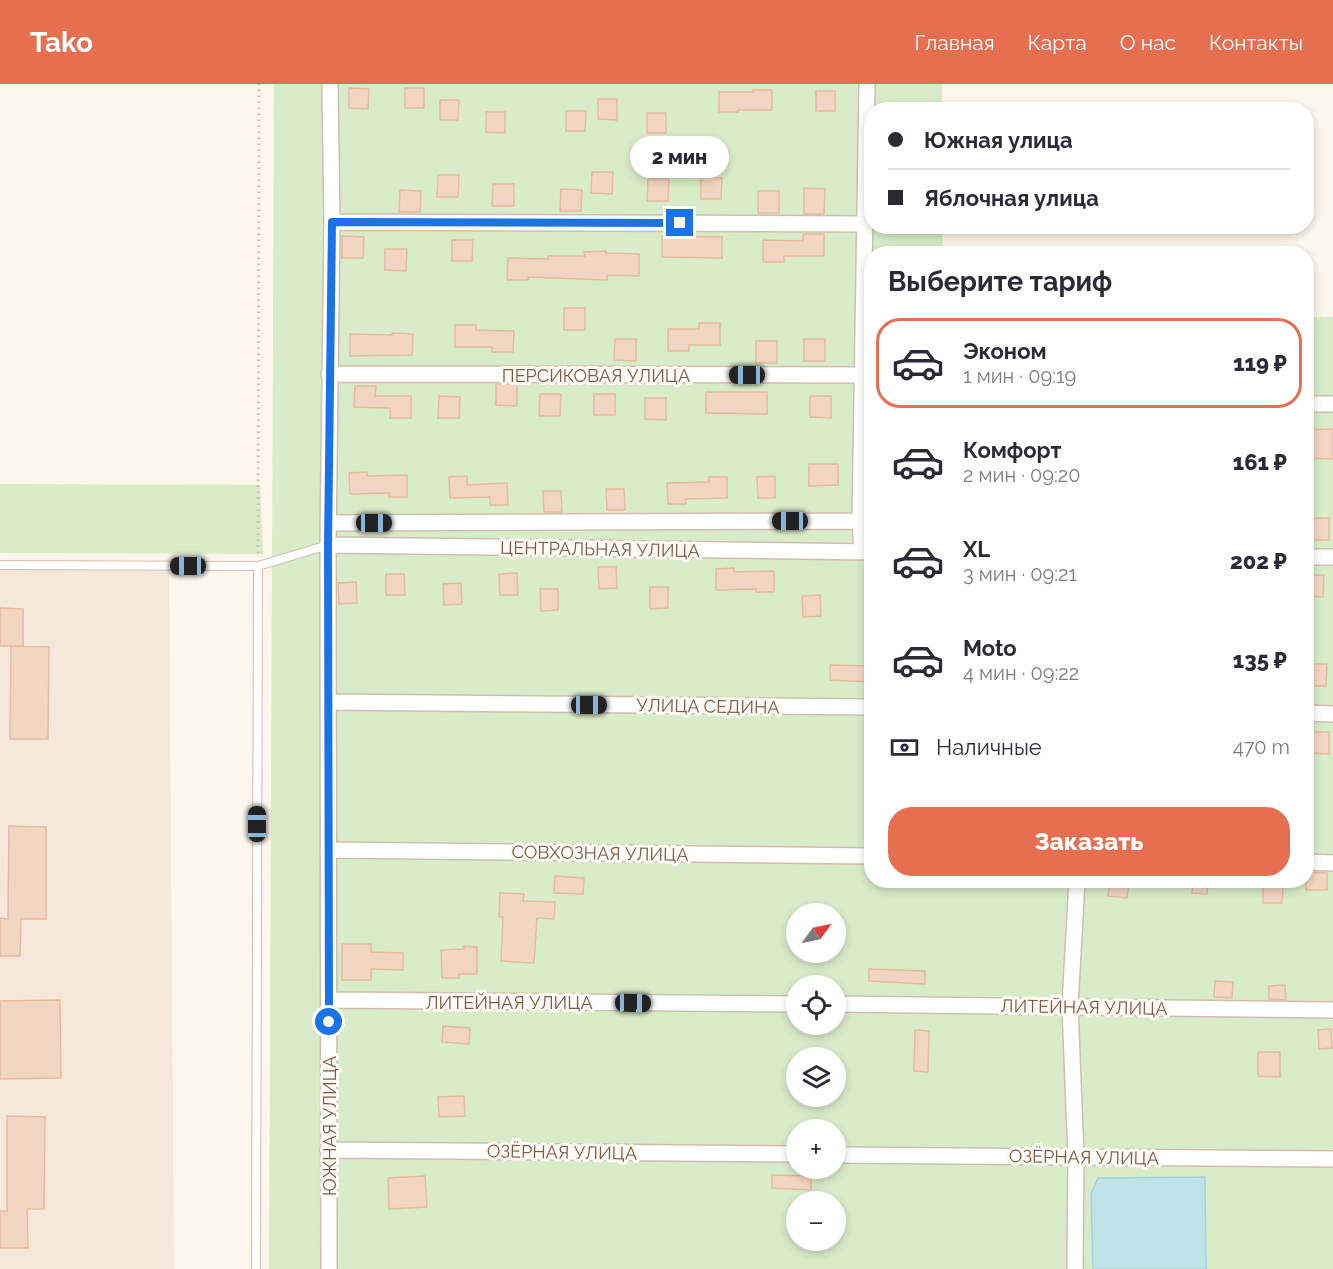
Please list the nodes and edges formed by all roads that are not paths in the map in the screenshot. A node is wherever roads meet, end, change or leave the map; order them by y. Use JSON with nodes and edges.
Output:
{"nodes":[{"id":1,"x":330,"y":84,"type":"edge"},
{"id":2,"x":867,"y":84,"type":"edge"},
{"id":3,"x":867,"y":102,"type":"edge"},
{"id":4,"x":332,"y":222,"type":"junction"},
{"id":5,"x":864,"y":224,"type":"edge"},
{"id":6,"x":329,"y":374,"type":"junction"},
{"id":7,"x":864,"y":375,"type":"joint"},
{"id":8,"x":1314,"y":404,"type":"edge"},
{"id":9,"x":1333,"y":404,"type":"edge"},
{"id":10,"x":860,"y":521,"type":"junction"},
{"id":11,"x":328,"y":524,"type":"junction"},
{"id":12,"x":864,"y":539,"type":"edge"},
{"id":13,"x":328,"y":545,"type":"junction"},
{"id":14,"x":864,"y":552,"type":"edge"},
{"id":15,"x":1314,"y":557,"type":"edge"},
{"id":16,"x":1333,"y":557,"type":"edge"},
{"id":17,"x":0,"y":565,"type":"edge"},
{"id":18,"x":258,"y":567,"type":"junction"},
{"id":19,"x":329,"y":702,"type":"junction"},
{"id":20,"x":864,"y":707,"type":"edge"},
{"id":21,"x":1314,"y":713,"type":"edge"},
{"id":22,"x":1333,"y":714,"type":"edge"},
{"id":23,"x":328,"y":850,"type":"junction"},
{"id":24,"x":864,"y":856,"type":"edge"},
{"id":25,"x":1314,"y":862,"type":"edge"},
{"id":26,"x":1333,"y":863,"type":"edge"},
{"id":27,"x":1077,"y":888,"type":"edge"},
{"id":28,"x":330,"y":1000,"type":"junction"},
{"id":29,"x":786,"y":1004,"type":"edge"},
{"id":30,"x":846,"y":1004,"type":"edge"},
{"id":31,"x":1070,"y":1006,"type":"junction"},
{"id":32,"x":1333,"y":1010,"type":"edge"},
{"id":33,"x":328,"y":1150,"type":"junction"},
{"id":34,"x":786,"y":1154,"type":"edge"},
{"id":35,"x":846,"y":1155,"type":"edge"},
{"id":36,"x":1076,"y":1157,"type":"junction"},
{"id":37,"x":1333,"y":1159,"type":"edge"},
{"id":38,"x":256,"y":1269,"type":"edge"},
{"id":39,"x":329,"y":1269,"type":"edge"},
{"id":40,"x":1075,"y":1269,"type":"edge"}],
"edges":[{"from":1,"to":4,"type":"street","name":"ЮЖНАЯ УЛИЦА"},
{"from":2,"to":3,"type":"street"},
{"from":4,"to":5,"type":"street"},
{"from":4,"to":6,"type":"street","name":"ЮЖНАЯ УЛИЦА"},
{"from":6,"to":7,"type":"street","name":"ПЕРСИКОВАЯ УЛИЦА"},
{"from":6,"to":11,"type":"street","name":"ЮЖНАЯ УЛИЦА"},
{"from":7,"to":10,"type":"street"},
{"from":8,"to":9,"type":"street"},
{"from":10,"to":11,"type":"street","name":"ЦЕНТРАЛЬНАЯ УЛИЦА"},
{"from":10,"to":12,"type":"street"},
{"from":11,"to":13,"type":"street","name":"ЮЖНАЯ УЛИЦА"},
{"from":13,"to":14,"type":"street","name":"ЦЕНТРАЛЬНАЯ УЛИЦА"},
{"from":13,"to":18,"type":"lane"},
{"from":13,"to":19,"type":"street","name":"ЮЖНАЯ УЛИЦА"},
{"from":15,"to":16,"type":"street"},
{"from":17,"to":18,"type":"lane"},
{"from":18,"to":38,"type":"lane"},
{"from":19,"to":20,"type":"street","name":"УЛИЦА СЕДИНА"},
{"from":19,"to":23,"type":"street","name":"ЮЖНАЯ УЛИЦА"},
{"from":21,"to":22,"type":"street"},
{"from":23,"to":24,"type":"street","name":"СОВХОЗНАЯ УЛИЦА"},
{"from":23,"to":28,"type":"street","name":"ЮЖНАЯ УЛИЦА"},
{"from":25,"to":26,"type":"street"},
{"from":27,"to":31,"type":"street"},
{"from":28,"to":29,"type":"street","name":"ЛИТЕЙНАЯ УЛИЦА"},
{"from":28,"to":33,"type":"street","name":"ЮЖНАЯ УЛИЦА"},
{"from":30,"to":31,"type":"street","name":"ЛИТЕЙНАЯ УЛИЦА"},
{"from":31,"to":32,"type":"street","name":"ЛИТЕЙНАЯ УЛИЦА"},
{"from":31,"to":36,"type":"street"},
{"from":33,"to":34,"type":"street","name":"ОЗЁРНАЯ УЛИЦА"},
{"from":33,"to":39,"type":"street","name":"ЮЖНАЯ УЛИЦА"},
{"from":35,"to":36,"type":"street","name":"ОЗЁРНАЯ УЛИЦА"},
{"from":36,"to":37,"type":"street","name":"ОЗЁРНАЯ УЛИЦА"},
{"from":36,"to":40,"type":"street"}]}
